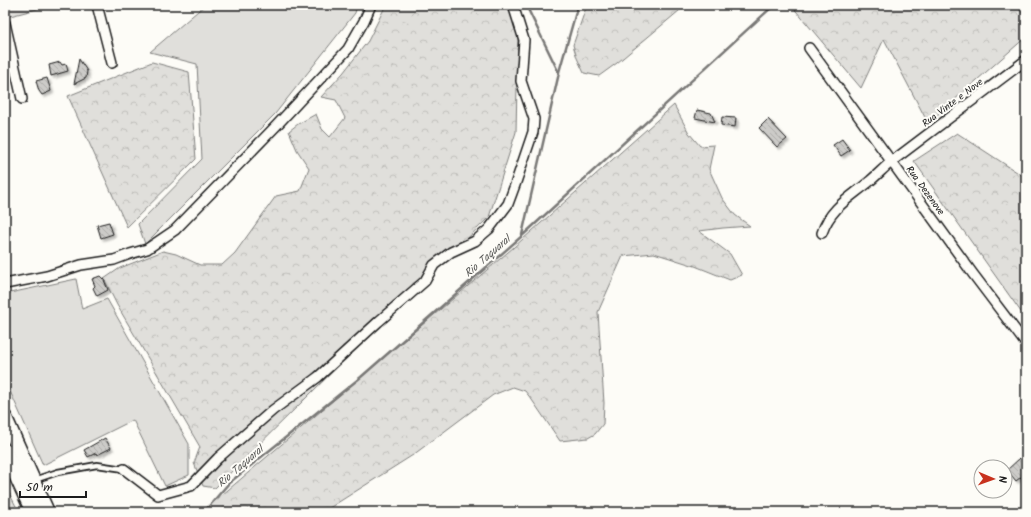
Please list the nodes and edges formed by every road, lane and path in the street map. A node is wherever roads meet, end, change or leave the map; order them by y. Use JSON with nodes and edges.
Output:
{"nodes":[{"id":1,"x":97,"y":5,"type":"edge"},
{"id":2,"x":371,"y":5,"type":"edge"},
{"id":3,"x":513,"y":5,"type":"edge"},
{"id":4,"x":5,"y":23,"type":"edge"},
{"id":5,"x":809,"y":48,"type":"dead end"},
{"id":6,"x":1026,"y":60,"type":"edge"},
{"id":7,"x":112,"y":63,"type":"dead end"},
{"id":8,"x":22,"y":99,"type":"dead end"},
{"id":9,"x":891,"y":162,"type":"junction"},
{"id":10,"x":822,"y":233,"type":"dead end"},
{"id":11,"x":5,"y":284,"type":"edge"},
{"id":12,"x":1026,"y":344,"type":"edge"},
{"id":13,"x":5,"y":418,"type":"edge"},
{"id":14,"x":5,"y":451,"type":"edge"},
{"id":15,"x":124,"y":469,"type":"joint"},
{"id":16,"x":33,"y":481,"type":"junction"},
{"id":17,"x":33,"y":512,"type":"edge"},
{"id":18,"x":47,"y":512,"type":"edge"}],
"edges":[{"from":1,"to":7,"type":"street"},
{"from":2,"to":11,"type":"street"},
{"from":3,"to":15,"type":"street"},
{"from":4,"to":8,"type":"street"},
{"from":5,"to":9,"type":"street","name":"Rua Dezenove"},
{"from":6,"to":9,"type":"street","name":"Rua Vinte e Nove"},
{"from":9,"to":10,"type":"street","name":"Rua Vinte e Nove"},
{"from":9,"to":12,"type":"street","name":"Rua Dezenove"},
{"from":13,"to":16,"type":"main road"},
{"from":14,"to":17,"type":"main road"},
{"from":15,"to":16,"type":"lane"},
{"from":16,"to":18,"type":"main road"}]}
